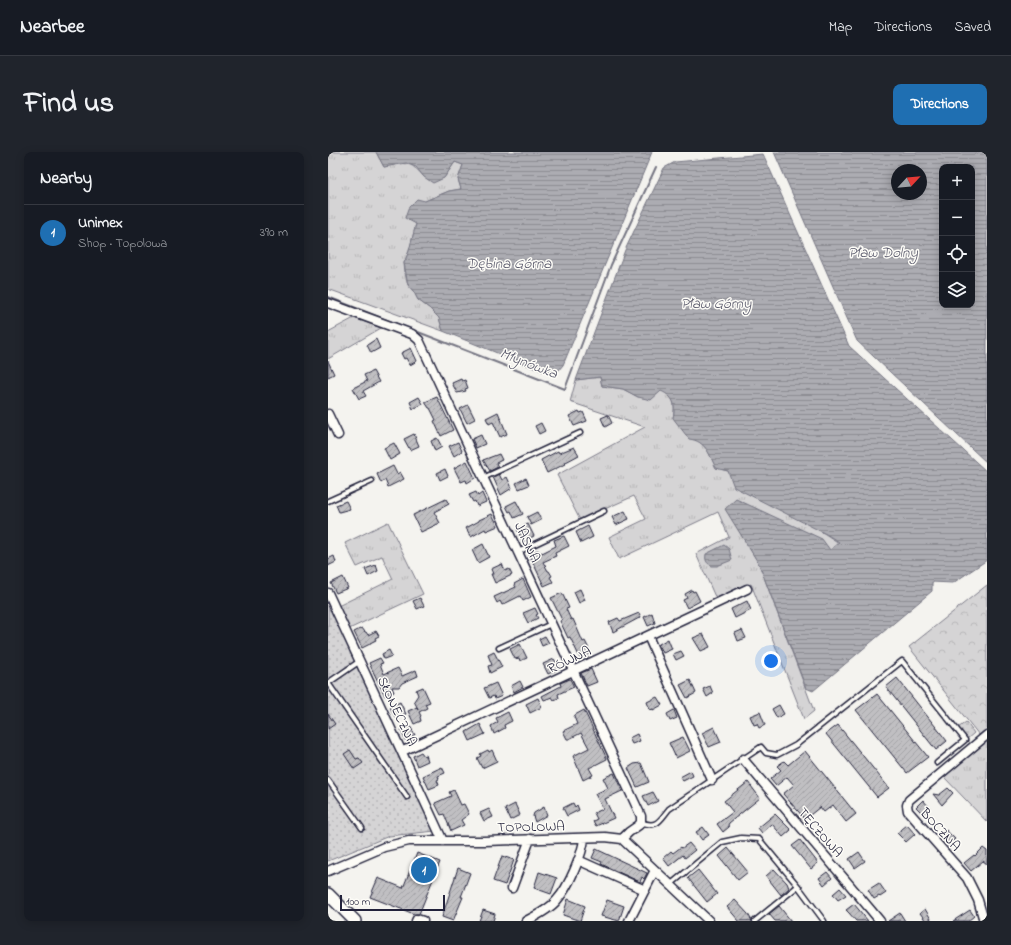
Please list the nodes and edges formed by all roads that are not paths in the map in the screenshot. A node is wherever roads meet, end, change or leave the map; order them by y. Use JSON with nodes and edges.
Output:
{"nodes":[{"id":1,"x":328,"y":303,"type":"edge"},
{"id":2,"x":328,"y":414,"type":"edge"},
{"id":3,"x":580,"y":433,"type":"dead end"},
{"id":4,"x":338,"y":435,"type":"dead end"},
{"id":5,"x":484,"y":478,"type":"junction"},
{"id":6,"x":372,"y":480,"type":"dead end"},
{"id":7,"x":328,"y":501,"type":"edge"},
{"id":8,"x":604,"y":511,"type":"dead end"},
{"id":9,"x":518,"y":552,"type":"junction"},
{"id":10,"x":747,"y":589,"type":"dead end"},
{"id":11,"x":328,"y":593,"type":"edge"},
{"id":12,"x":551,"y":624,"type":"junction"},
{"id":13,"x":648,"y":636,"type":"junction"},
{"id":14,"x":499,"y":648,"type":"dead end"},
{"id":15,"x":360,"y":661,"type":"junction"},
{"id":16,"x":574,"y":671,"type":"junction"},
{"id":17,"x":328,"y":683,"type":"edge"},
{"id":18,"x":987,"y":735,"type":"edge"},
{"id":19,"x":403,"y":751,"type":"junction"},
{"id":20,"x":743,"y":759,"type":"junction"},
{"id":21,"x":937,"y":763,"type":"dead end"},
{"id":22,"x":328,"y":780,"type":"edge"},
{"id":23,"x":712,"y":780,"type":"junction"},
{"id":24,"x":407,"y":796,"type":"dead end"},
{"id":25,"x":641,"y":822,"type":"junction"},
{"id":26,"x":362,"y":828,"type":"dead end"},
{"id":27,"x":584,"y":838,"type":"junction"},
{"id":28,"x":530,"y":839,"type":"junction"},
{"id":29,"x":622,"y":839,"type":"junction"},
{"id":30,"x":443,"y":841,"type":"junction"},
{"id":31,"x":578,"y":860,"type":"junction"},
{"id":32,"x":655,"y":870,"type":"junction"},
{"id":33,"x":328,"y":871,"type":"edge"},
{"id":34,"x":670,"y":885,"type":"junction"},
{"id":35,"x":798,"y":886,"type":"junction"},
{"id":36,"x":512,"y":888,"type":"dead end"},
{"id":37,"x":645,"y":890,"type":"junction"},
{"id":38,"x":328,"y":894,"type":"edge"},
{"id":39,"x":356,"y":921,"type":"edge"},
{"id":40,"x":416,"y":921,"type":"edge"},
{"id":41,"x":423,"y":921,"type":"edge"},
{"id":42,"x":526,"y":921,"type":"edge"},
{"id":43,"x":629,"y":921,"type":"edge"},
{"id":44,"x":709,"y":921,"type":"edge"},
{"id":45,"x":755,"y":921,"type":"edge"},
{"id":46,"x":824,"y":921,"type":"edge"},
{"id":47,"x":880,"y":921,"type":"edge"},
{"id":48,"x":984,"y":921,"type":"edge"}],
"edges":[{"from":1,"to":5,"type":"street","name":"JASNA"},
{"from":2,"to":4,"type":"street"},
{"from":3,"to":5,"type":"lane"},
{"from":5,"to":9,"type":"street","name":"JASNA"},
{"from":6,"to":7,"type":"lane"},
{"from":8,"to":9,"type":"lane"},
{"from":9,"to":12,"type":"street","name":"JASNA"},
{"from":10,"to":13,"type":"street","name":"RÓWNA"},
{"from":11,"to":15,"type":"street","name":"SŁONECZNA"},
{"from":12,"to":14,"type":"lane"},
{"from":12,"to":16,"type":"street","name":"JASNA"},
{"from":13,"to":16,"type":"street","name":"RÓWNA"},
{"from":13,"to":23,"type":"street"},
{"from":15,"to":17,"type":"lane"},
{"from":15,"to":19,"type":"street","name":"SŁONECZNA"},
{"from":16,"to":19,"type":"street","name":"RÓWNA"},
{"from":16,"to":25,"type":"street","name":"JASNA"},
{"from":17,"to":24,"type":"lane"},
{"from":18,"to":48,"type":"street","name":"BOCZNA"},
{"from":19,"to":30,"type":"street","name":"SŁONECZNA"},
{"from":20,"to":21,"type":"lane"},
{"from":20,"to":23,"type":"lane"},
{"from":20,"to":47,"type":"street","name":"TĘCZOWA"},
{"from":22,"to":26,"type":"lane"},
{"from":23,"to":25,"type":"lane"},
{"from":25,"to":29,"type":"street"},
{"from":27,"to":28,"type":"street","name":"TOPOLOWA"},
{"from":27,"to":29,"type":"street","name":"TOPOLOWA"},
{"from":27,"to":31,"type":"street"},
{"from":28,"to":30,"type":"street","name":"TOPOLOWA"},
{"from":28,"to":36,"type":"street"},
{"from":29,"to":32,"type":"street"},
{"from":30,"to":33,"type":"street","name":"TOPOLOWA"},
{"from":31,"to":37,"type":"street"},
{"from":31,"to":42,"type":"street"},
{"from":32,"to":34,"type":"street"},
{"from":32,"to":37,"type":"street"},
{"from":34,"to":35,"type":"lane"},
{"from":34,"to":44,"type":"street"},
{"from":35,"to":45,"type":"lane"},
{"from":35,"to":46,"type":"lane"},
{"from":37,"to":43,"type":"street"},
{"from":38,"to":39,"type":"street"},
{"from":40,"to":41,"type":"street"}]}
